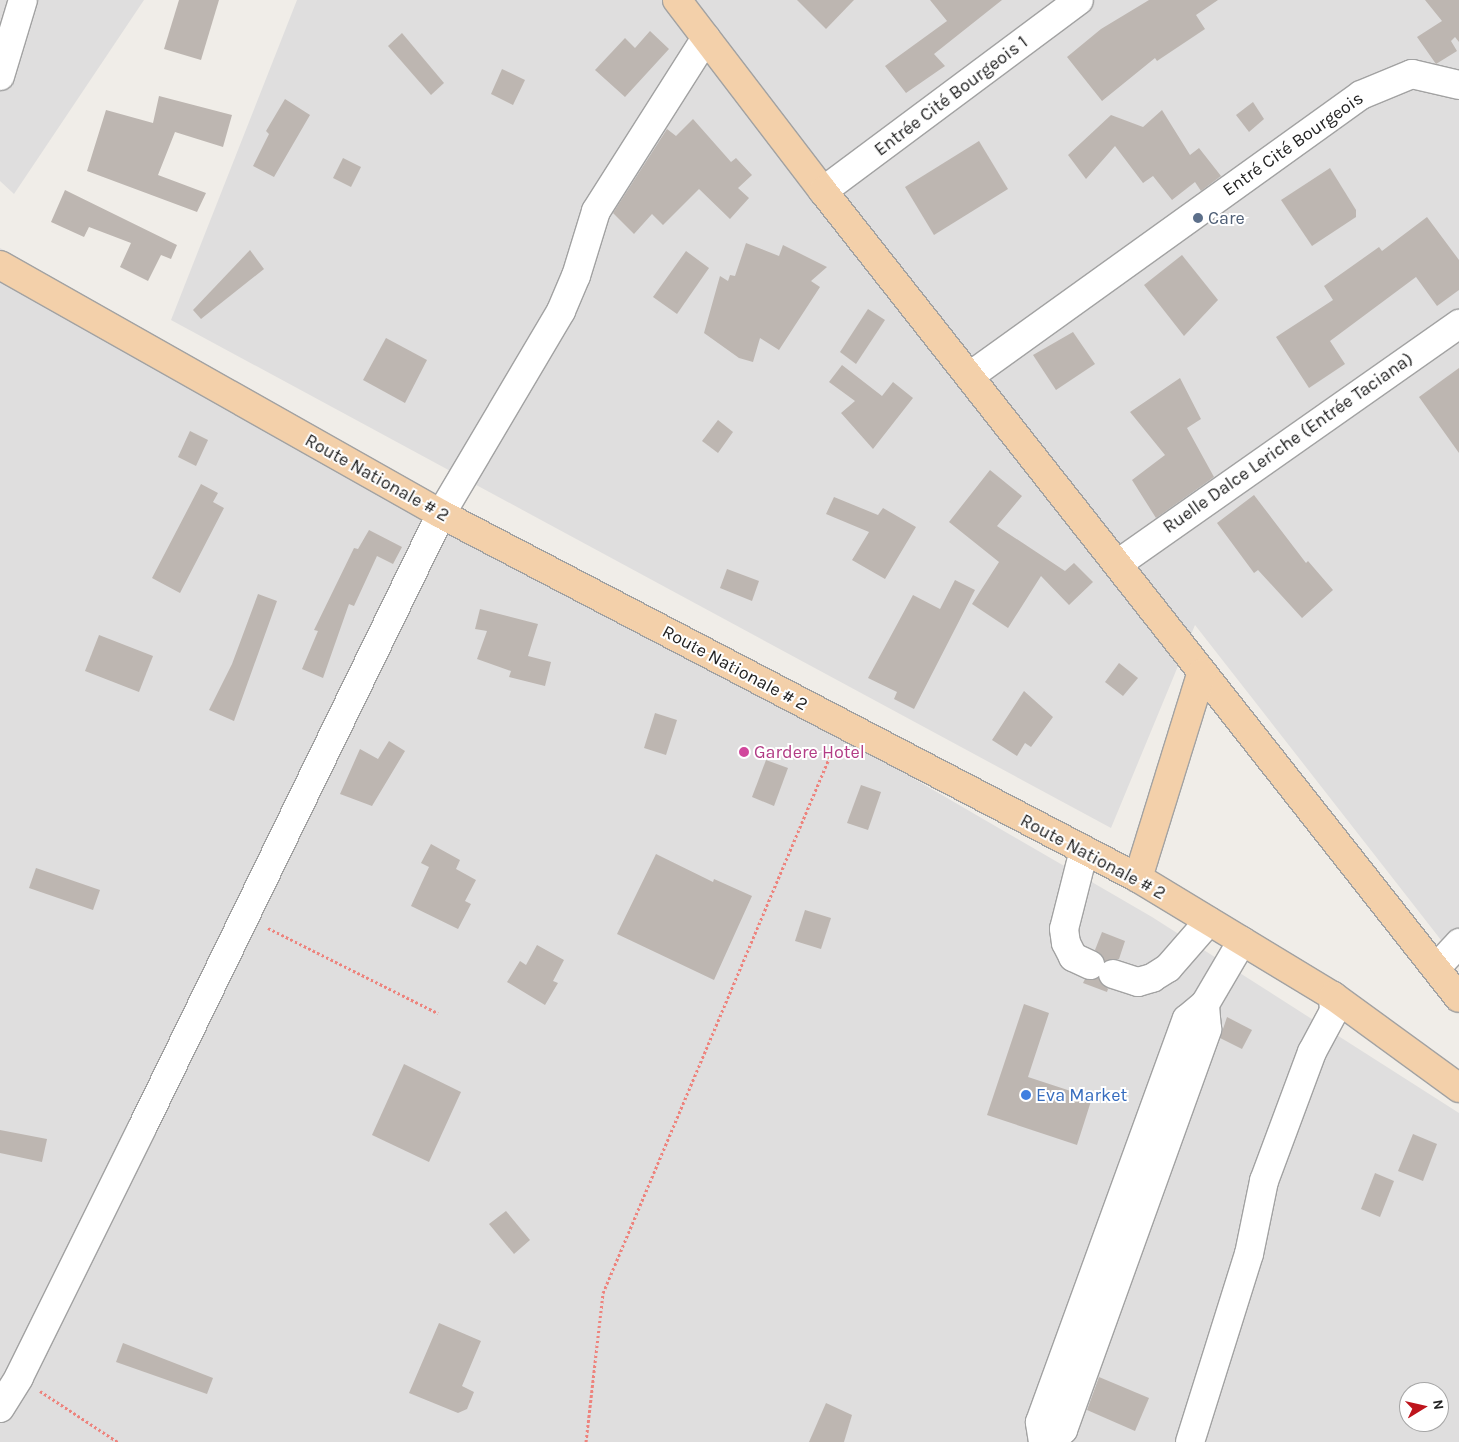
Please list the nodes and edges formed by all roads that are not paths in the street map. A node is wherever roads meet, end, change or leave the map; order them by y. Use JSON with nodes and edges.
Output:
{"nodes":[{"id":1,"x":23,"y":0,"type":"edge"},
{"id":2,"x":676,"y":0,"type":"edge"},
{"id":3,"x":1079,"y":0,"type":"edge"},
{"id":4,"x":706,"y":38,"type":"junction"},
{"id":5,"x":0,"y":76,"type":"edge"},
{"id":6,"x":1459,"y":85,"type":"edge"},
{"id":7,"x":823,"y":191,"type":"junction"},
{"id":8,"x":0,"y":265,"type":"edge"},
{"id":9,"x":1459,"y":324,"type":"edge"},
{"id":10,"x":970,"y":376,"type":"junction"},
{"id":11,"x":441,"y":514,"type":"junction"},
{"id":12,"x":1119,"y":563,"type":"junction"},
{"id":13,"x":1202,"y":674,"type":"junction"},
{"id":14,"x":1084,"y":850,"type":"junction"},
{"id":15,"x":1138,"y":878,"type":"junction"},
{"id":16,"x":1208,"y":921,"type":"junction"},
{"id":17,"x":1242,"y":941,"type":"junction"},
{"id":18,"x":1459,"y":942,"type":"edge"},
{"id":19,"x":1437,"y":967,"type":"junction"},
{"id":20,"x":1333,"y":996,"type":"junction"},
{"id":21,"x":1459,"y":998,"type":"edge"},
{"id":22,"x":1459,"y":1088,"type":"edge"},
{"id":23,"x":0,"y":1408,"type":"edge"},
{"id":24,"x":1044,"y":1442,"type":"edge"},
{"id":25,"x":1190,"y":1442,"type":"edge"}],
"edges":[{"from":1,"to":5,"type":"street"},
{"from":2,"to":4,"type":"main road"},
{"from":3,"to":7,"type":"street","name":"Entrée Cité Bourgeois 1"},
{"from":4,"to":7,"type":"main road"},
{"from":4,"to":11,"type":"street"},
{"from":6,"to":10,"type":"street","name":"Entré Cité Bourgeois"},
{"from":7,"to":10,"type":"main road"},
{"from":8,"to":11,"type":"main road","name":"Route Nationale # 2"},
{"from":9,"to":12,"type":"street","name":"Ruelle Dalce Leriche (Entrée Taciana)"},
{"from":10,"to":12,"type":"main road"},
{"from":11,"to":14,"type":"main road","name":"Route Nationale # 2"},
{"from":11,"to":23,"type":"street"},
{"from":12,"to":13,"type":"main road"},
{"from":13,"to":15,"type":"main road"},
{"from":13,"to":19,"type":"main road"},
{"from":14,"to":15,"type":"main road","name":"Route Nationale # 2"},
{"from":14,"to":16,"type":"street"},
{"from":15,"to":16,"type":"main road","name":"Route Nationale # 2"},
{"from":16,"to":17,"type":"main road","name":"Route Nationale # 2"},
{"from":17,"to":20,"type":"main road","name":"Route Nationale # 2"},
{"from":17,"to":24,"type":"street"},
{"from":18,"to":19,"type":"street"},
{"from":19,"to":21,"type":"main road"},
{"from":20,"to":22,"type":"main road","name":"Route Nationale # 2"},
{"from":20,"to":25,"type":"street"}]}
